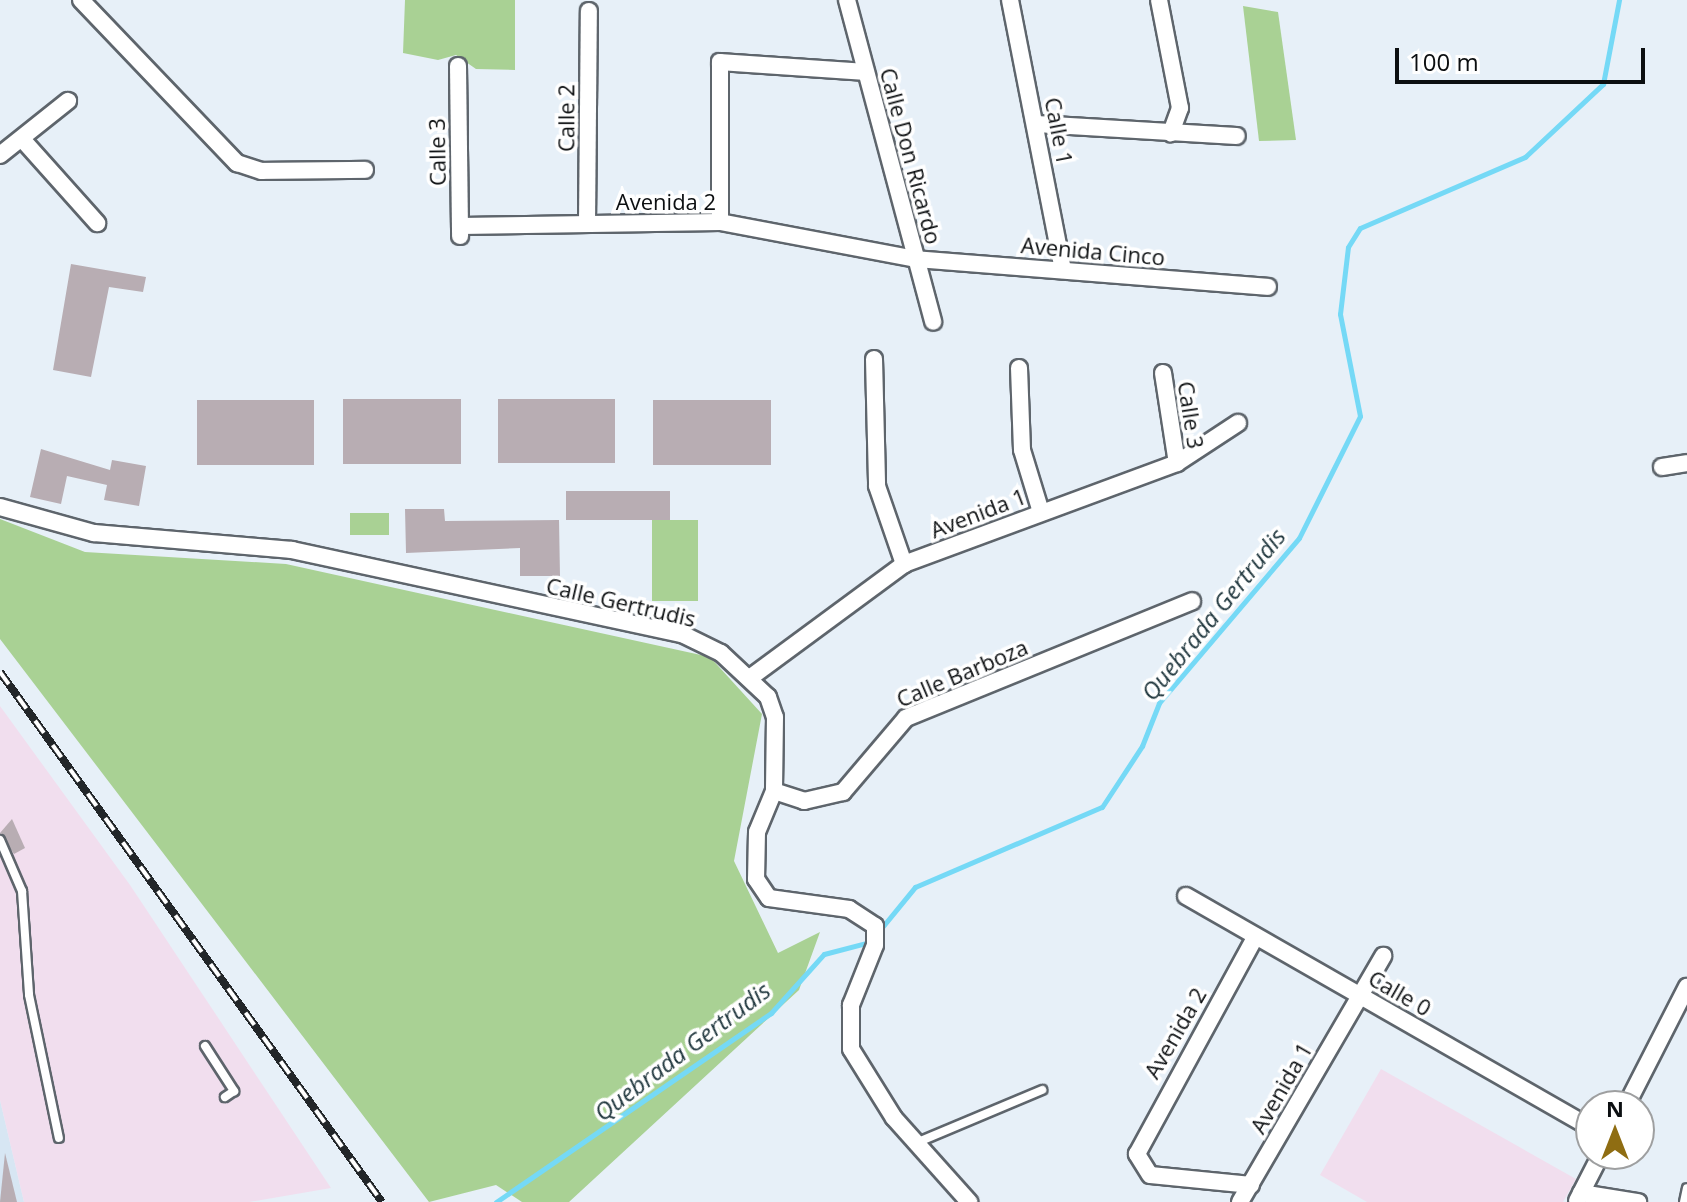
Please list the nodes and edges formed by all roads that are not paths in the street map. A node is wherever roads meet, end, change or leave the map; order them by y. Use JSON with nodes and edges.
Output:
{"nodes":[{"id":1,"x":81,"y":0,"type":"edge"},
{"id":2,"x":847,"y":0,"type":"edge"},
{"id":3,"x":1010,"y":0,"type":"edge"},
{"id":4,"x":1159,"y":0,"type":"edge"},
{"id":5,"x":589,"y":11,"type":"dead end"},
{"id":6,"x":458,"y":66,"type":"dead end"},
{"id":7,"x":866,"y":72,"type":"junction"},
{"id":8,"x":68,"y":101,"type":"dead end"},
{"id":9,"x":1036,"y":124,"type":"junction"},
{"id":10,"x":1171,"y":133,"type":"junction"},
{"id":11,"x":1237,"y":136,"type":"dead end"},
{"id":12,"x":22,"y":139,"type":"junction"},
{"id":13,"x":0,"y":155,"type":"edge"},
{"id":14,"x":365,"y":170,"type":"dead end"},
{"id":15,"x":720,"y":222,"type":"junction"},
{"id":16,"x":97,"y":223,"type":"dead end"},
{"id":17,"x":587,"y":224,"type":"junction"},
{"id":18,"x":460,"y":231,"type":"joint"},
{"id":19,"x":915,"y":259,"type":"junction"},
{"id":20,"x":1063,"y":270,"type":"junction"},
{"id":21,"x":1268,"y":287,"type":"dead end"},
{"id":22,"x":933,"y":322,"type":"dead end"},
{"id":23,"x":874,"y":359,"type":"dead end"},
{"id":24,"x":1019,"y":368,"type":"dead end"},
{"id":25,"x":1163,"y":373,"type":"dead end"},
{"id":26,"x":1238,"y":423,"type":"dead end"},
{"id":27,"x":1177,"y":463,"type":"junction"},
{"id":28,"x":1687,"y":463,"type":"edge"},
{"id":29,"x":1662,"y":467,"type":"dead end"},
{"id":30,"x":0,"y":507,"type":"edge"},
{"id":31,"x":1041,"y":512,"type":"junction"},
{"id":32,"x":904,"y":564,"type":"junction"},
{"id":33,"x":1192,"y":601,"type":"dead end"},
{"id":34,"x":751,"y":677,"type":"junction"},
{"id":35,"x":774,"y":791,"type":"junction"},
{"id":36,"x":0,"y":840,"type":"edge"},
{"id":37,"x":1186,"y":896,"type":"dead end"},
{"id":38,"x":1256,"y":936,"type":"junction"},
{"id":39,"x":1383,"y":956,"type":"dead end"},
{"id":40,"x":1687,"y":987,"type":"edge"},
{"id":41,"x":1360,"y":995,"type":"junction"},
{"id":42,"x":205,"y":1046,"type":"dead end"},
{"id":43,"x":1042,"y":1090,"type":"dead end"},
{"id":44,"x":1634,"y":1090,"type":"edge"},
{"id":45,"x":225,"y":1097,"type":"dead end"},
{"id":46,"x":1575,"y":1119,"type":"edge"},
{"id":47,"x":59,"y":1138,"type":"dead end"},
{"id":48,"x":915,"y":1143,"type":"junction"},
{"id":49,"x":1593,"y":1170,"type":"edge"},
{"id":50,"x":1251,"y":1185,"type":"junction"},
{"id":51,"x":1687,"y":1188,"type":"edge"},
{"id":52,"x":1579,"y":1198,"type":"edge"},
{"id":53,"x":969,"y":1202,"type":"edge"},
{"id":54,"x":1240,"y":1202,"type":"edge"},
{"id":55,"x":1638,"y":1202,"type":"edge"},
{"id":56,"x":1684,"y":1202,"type":"edge"}],
"edges":[{"from":1,"to":14,"type":"street"},
{"from":2,"to":7,"type":"street","name":"Calle Don Ricardo"},
{"from":3,"to":9,"type":"street","name":"Calle 1"},
{"from":4,"to":10,"type":"street"},
{"from":5,"to":17,"type":"street","name":"Calle 2"},
{"from":6,"to":18,"type":"street","name":"Calle 3"},
{"from":7,"to":15,"type":"street"},
{"from":7,"to":19,"type":"street","name":"Calle Don Ricardo"},
{"from":8,"to":12,"type":"street"},
{"from":9,"to":10,"type":"street"},
{"from":9,"to":20,"type":"street","name":"Calle 1"},
{"from":10,"to":11,"type":"street"},
{"from":12,"to":13,"type":"street"},
{"from":12,"to":16,"type":"street"},
{"from":15,"to":17,"type":"street","name":"Avenida 2"},
{"from":15,"to":19,"type":"street","name":"Avenida 2"},
{"from":17,"to":18,"type":"street","name":"Avenida 2"},
{"from":19,"to":20,"type":"street","name":"Avenida Cinco"},
{"from":19,"to":22,"type":"street","name":"Calle Don Ricardo"},
{"from":20,"to":21,"type":"street","name":"Avenida Cinco"},
{"from":23,"to":32,"type":"street"},
{"from":24,"to":31,"type":"street"},
{"from":25,"to":27,"type":"street","name":"Calle 3"},
{"from":26,"to":27,"type":"street","name":"Avenida 1"},
{"from":27,"to":31,"type":"street","name":"Avenida 1"},
{"from":28,"to":29,"type":"street"},
{"from":30,"to":34,"type":"street","name":"Calle Gertrudis"},
{"from":31,"to":32,"type":"street","name":"Avenida 1"},
{"from":32,"to":34,"type":"street","name":"Avenida 1"},
{"from":33,"to":35,"type":"street","name":"Calle Barboza"},
{"from":34,"to":35,"type":"street","name":"Calle Gertrudis"},
{"from":35,"to":48,"type":"street","name":"Calle Gertrudis"},
{"from":36,"to":47,"type":"lane"},
{"from":37,"to":38,"type":"street","name":"Calle 0"},
{"from":38,"to":41,"type":"street","name":"Calle 0"},
{"from":38,"to":50,"type":"street","name":"Avenida 2"},
{"from":39,"to":41,"type":"street","name":"Avenida 1"},
{"from":40,"to":44,"type":"street"},
{"from":41,"to":46,"type":"street","name":"Calle 0"},
{"from":41,"to":50,"type":"street","name":"Avenida 1"},
{"from":42,"to":45,"type":"lane"},
{"from":43,"to":48,"type":"lane"},
{"from":48,"to":53,"type":"street","name":"Calle Gertrudis"},
{"from":49,"to":52,"type":"street"},
{"from":50,"to":54,"type":"street","name":"Avenida 1"},
{"from":51,"to":56,"type":"lane"},
{"from":52,"to":55,"type":"street"}]}
